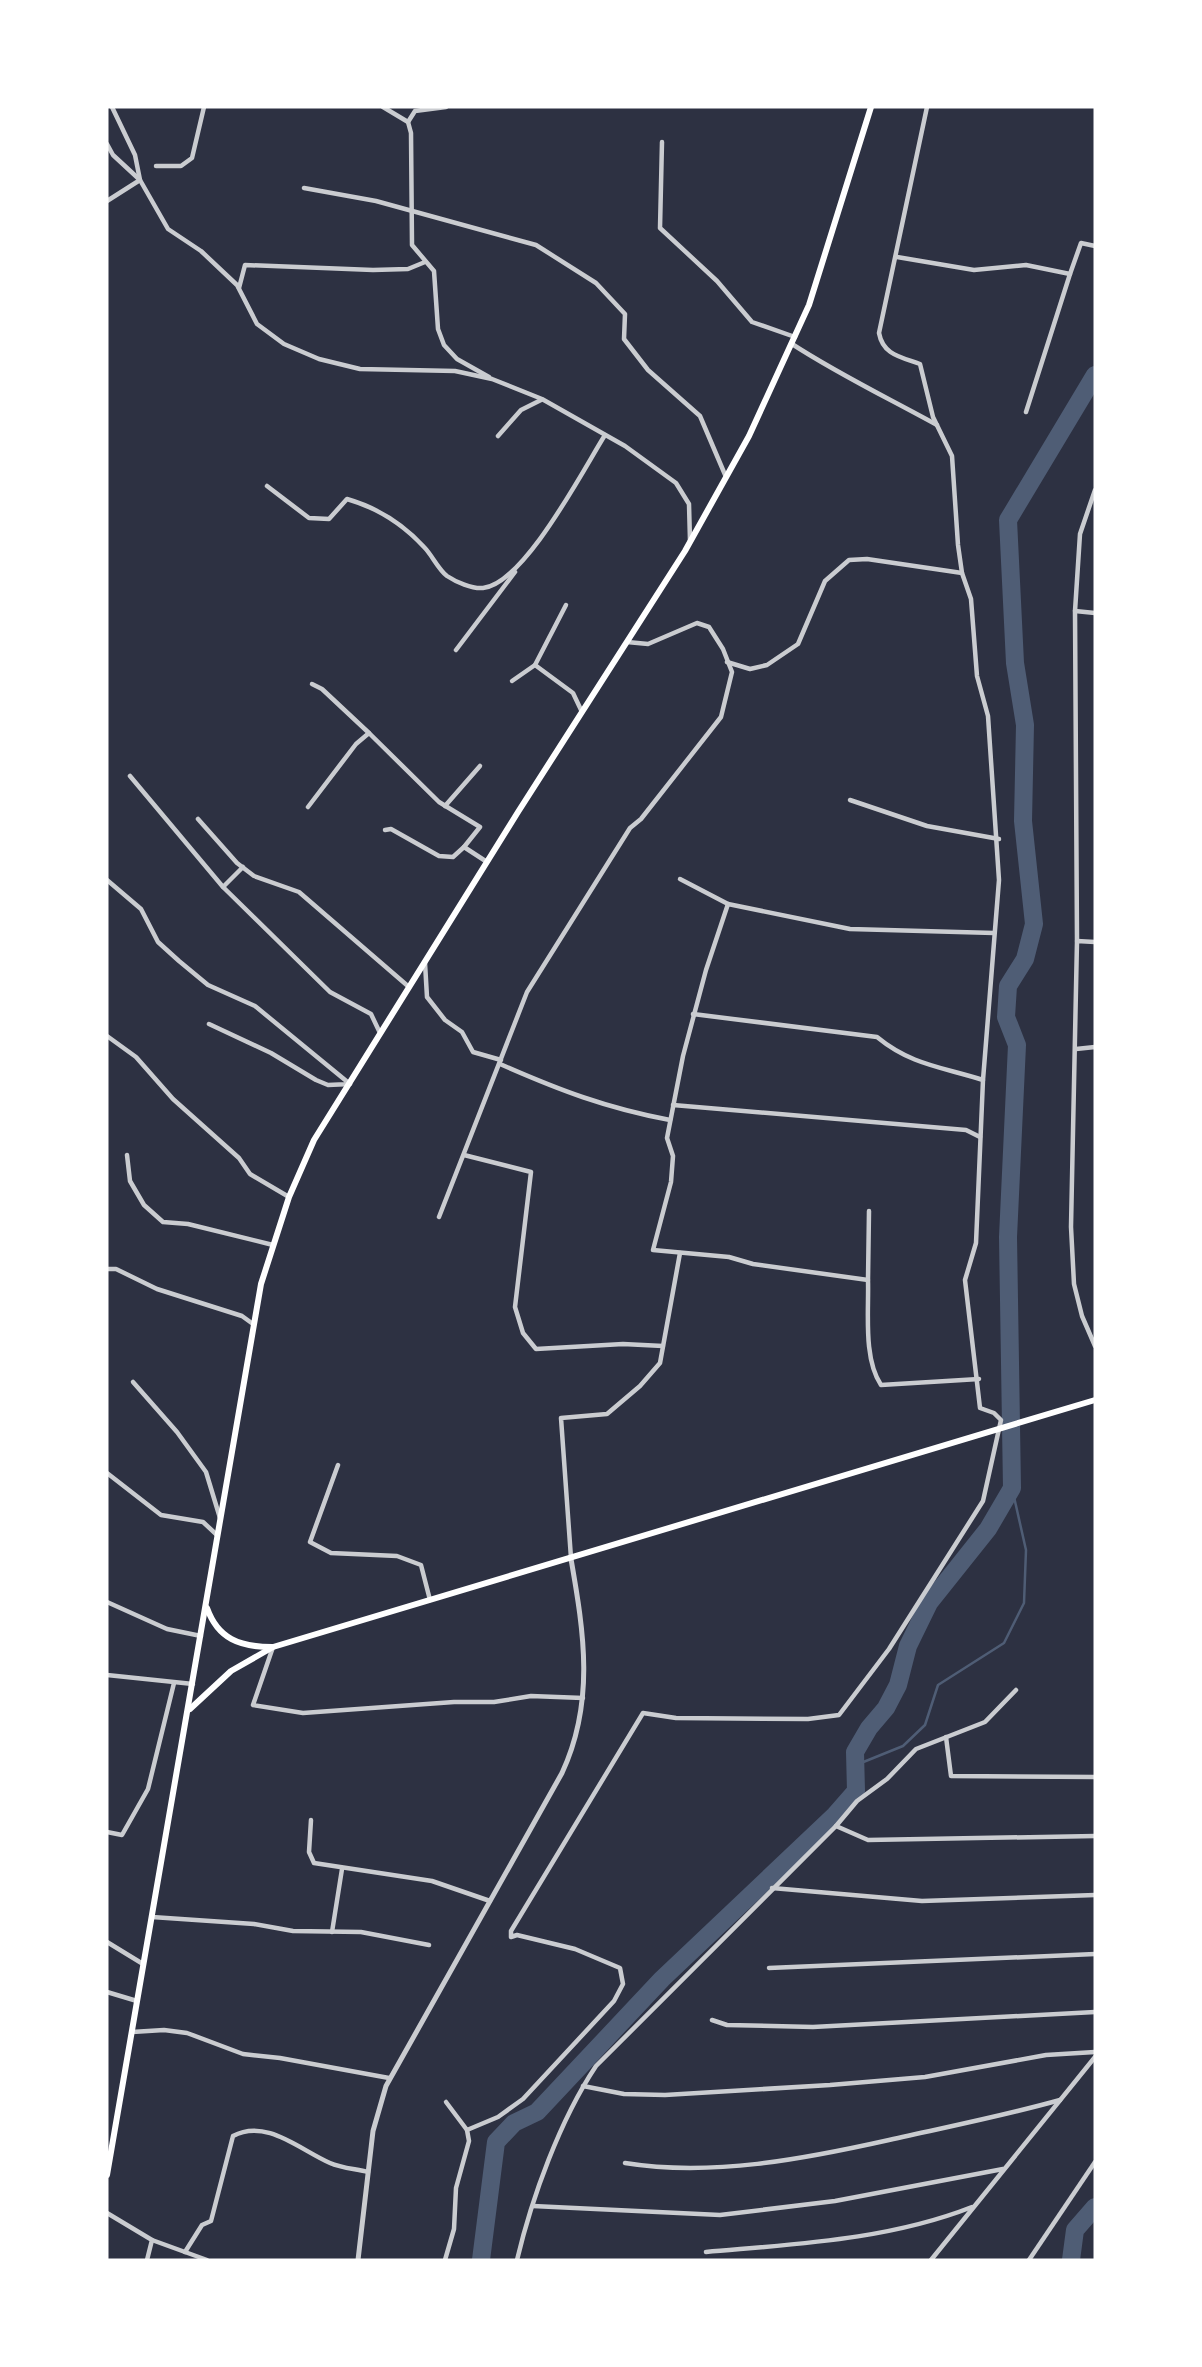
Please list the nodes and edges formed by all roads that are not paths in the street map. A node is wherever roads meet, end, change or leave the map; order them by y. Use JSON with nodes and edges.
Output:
{"nodes":[{"id":1,"x":113,"y":107,"type":"edge"},
{"id":2,"x":204,"y":107,"type":"edge"},
{"id":3,"x":383,"y":107,"type":"edge"},
{"id":4,"x":446,"y":107,"type":"edge"},
{"id":5,"x":871,"y":107,"type":"edge"},
{"id":6,"x":928,"y":107,"type":"edge"},
{"id":7,"x":408,"y":122,"type":"junction"},
{"id":8,"x":662,"y":142,"type":"dead end"},
{"id":9,"x":107,"y":144,"type":"edge"},
{"id":10,"x":156,"y":166,"type":"dead end"},
{"id":11,"x":140,"y":180,"type":"junction"},
{"id":12,"x":304,"y":188,"type":"dead end"},
{"id":13,"x":107,"y":201,"type":"edge"},
{"id":14,"x":411,"y":212,"type":"junction"},
{"id":15,"x":1095,"y":246,"type":"edge"},
{"id":16,"x":897,"y":257,"type":"junction"},
{"id":17,"x":425,"y":262,"type":"junction"},
{"id":18,"x":1070,"y":274,"type":"junction"},
{"id":19,"x":239,"y":289,"type":"junction"},
{"id":20,"x":793,"y":341,"type":"junction"},
{"id":21,"x":492,"y":379,"type":"junction"},
{"id":22,"x":542,"y":399,"type":"junction"},
{"id":23,"x":1026,"y":412,"type":"dead end"},
{"id":24,"x":937,"y":426,"type":"junction"},
{"id":25,"x":605,"y":435,"type":"junction"},
{"id":26,"x":498,"y":436,"type":"dead end"},
{"id":27,"x":726,"y":477,"type":"junction"},
{"id":28,"x":267,"y":486,"type":"dead end"},
{"id":29,"x":1095,"y":490,"type":"edge"},
{"id":30,"x":690,"y":542,"type":"junction"},
{"id":31,"x":517,"y":569,"type":"junction"},
{"id":32,"x":962,"y":573,"type":"junction"},
{"id":33,"x":566,"y":605,"type":"dead end"},
{"id":34,"x":1075,"y":611,"type":"junction"},
{"id":35,"x":1095,"y":613,"type":"edge"},
{"id":36,"x":627,"y":642,"type":"junction"},
{"id":37,"x":456,"y":650,"type":"dead end"},
{"id":38,"x":727,"y":662,"type":"junction"},
{"id":39,"x":535,"y":665,"type":"junction"},
{"id":40,"x":512,"y":681,"type":"dead end"},
{"id":41,"x":312,"y":684,"type":"dead end"},
{"id":42,"x":582,"y":712,"type":"junction"},
{"id":43,"x":369,"y":733,"type":"junction"},
{"id":44,"x":480,"y":766,"type":"dead end"},
{"id":45,"x":130,"y":776,"type":"dead end"},
{"id":46,"x":850,"y":800,"type":"dead end"},
{"id":47,"x":446,"y":806,"type":"junction"},
{"id":48,"x":308,"y":807,"type":"dead end"},
{"id":49,"x":198,"y":819,"type":"dead end"},
{"id":50,"x":385,"y":830,"type":"dead end"},
{"id":51,"x":999,"y":839,"type":"junction"},
{"id":52,"x":464,"y":847,"type":"junction"},
{"id":53,"x":487,"y":862,"type":"junction"},
{"id":54,"x":243,"y":867,"type":"junction"},
{"id":55,"x":680,"y":879,"type":"dead end"},
{"id":56,"x":107,"y":880,"type":"edge"},
{"id":57,"x":223,"y":887,"type":"junction"},
{"id":58,"x":728,"y":904,"type":"junction"},
{"id":59,"x":994,"y":933,"type":"junction"},
{"id":60,"x":1077,"y":941,"type":"junction"},
{"id":61,"x":1095,"y":942,"type":"edge"},
{"id":62,"x":425,"y":962,"type":"junction"},
{"id":63,"x":410,"y":987,"type":"junction"},
{"id":64,"x":693,"y":1014,"type":"junction"},
{"id":65,"x":209,"y":1024,"type":"dead end"},
{"id":66,"x":381,"y":1034,"type":"junction"},
{"id":67,"x":107,"y":1036,"type":"edge"},
{"id":68,"x":1095,"y":1047,"type":"edge"},
{"id":69,"x":1076,"y":1049,"type":"junction"},
{"id":70,"x":500,"y":1062,"type":"junction"},
{"id":71,"x":983,"y":1080,"type":"junction"},
{"id":72,"x":350,"y":1084,"type":"junction"},
{"id":73,"x":673,"y":1105,"type":"junction"},
{"id":74,"x":670,"y":1120,"type":"junction"},
{"id":75,"x":979,"y":1137,"type":"junction"},
{"id":76,"x":127,"y":1155,"type":"dead end"},
{"id":77,"x":464,"y":1155,"type":"junction"},
{"id":78,"x":289,"y":1198,"type":"junction"},
{"id":79,"x":869,"y":1211,"type":"dead end"},
{"id":80,"x":439,"y":1217,"type":"dead end"},
{"id":81,"x":273,"y":1245,"type":"junction"},
{"id":82,"x":680,"y":1253,"type":"junction"},
{"id":83,"x":107,"y":1269,"type":"edge"},
{"id":84,"x":868,"y":1280,"type":"junction"},
{"id":85,"x":253,"y":1324,"type":"junction"},
{"id":86,"x":663,"y":1346,"type":"junction"},
{"id":87,"x":1095,"y":1346,"type":"edge"},
{"id":88,"x":979,"y":1379,"type":"junction"},
{"id":89,"x":133,"y":1382,"type":"dead end"},
{"id":90,"x":1095,"y":1400,"type":"edge"},
{"id":91,"x":338,"y":1465,"type":"dead end"},
{"id":92,"x":107,"y":1473,"type":"edge"},
{"id":93,"x":220,"y":1519,"type":"junction"},
{"id":94,"x":218,"y":1536,"type":"junction"},
{"id":95,"x":571,"y":1559,"type":"junction"},
{"id":96,"x":430,"y":1600,"type":"junction"},
{"id":97,"x":107,"y":1602,"type":"edge"},
{"id":98,"x":206,"y":1606,"type":"junction"},
{"id":99,"x":202,"y":1636,"type":"junction"},
{"id":100,"x":273,"y":1647,"type":"junction"},
{"id":101,"x":107,"y":1675,"type":"edge"},
{"id":102,"x":174,"y":1683,"type":"junction"},
{"id":103,"x":194,"y":1684,"type":"junction"},
{"id":104,"x":1016,"y":1689,"type":"dead end"},
{"id":105,"x":584,"y":1698,"type":"junction"},
{"id":106,"x":190,"y":1709,"type":"junction"},
{"id":107,"x":946,"y":1738,"type":"junction"},
{"id":108,"x":1095,"y":1777,"type":"edge"},
{"id":109,"x":311,"y":1820,"type":"dead end"},
{"id":110,"x":836,"y":1826,"type":"junction"},
{"id":111,"x":107,"y":1832,"type":"edge"},
{"id":112,"x":1095,"y":1836,"type":"edge"},
{"id":113,"x":342,"y":1869,"type":"junction"},
{"id":114,"x":772,"y":1888,"type":"junction"},
{"id":115,"x":1095,"y":1895,"type":"edge"},
{"id":116,"x":490,"y":1900,"type":"junction"},
{"id":117,"x":152,"y":1917,"type":"junction"},
{"id":118,"x":332,"y":1932,"type":"junction"},
{"id":119,"x":107,"y":1942,"type":"edge"},
{"id":120,"x":429,"y":1945,"type":"dead end"},
{"id":121,"x":1095,"y":1954,"type":"edge"},
{"id":122,"x":144,"y":1965,"type":"junction"},
{"id":123,"x":769,"y":1968,"type":"dead end"},
{"id":124,"x":107,"y":1992,"type":"edge"},
{"id":125,"x":137,"y":2001,"type":"junction"},
{"id":126,"x":1095,"y":2012,"type":"edge"},
{"id":127,"x":712,"y":2020,"type":"dead end"},
{"id":128,"x":132,"y":2032,"type":"junction"},
{"id":129,"x":1095,"y":2055,"type":"edge"},
{"id":130,"x":389,"y":2078,"type":"junction"},
{"id":131,"x":583,"y":2086,"type":"junction"},
{"id":132,"x":1060,"y":2100,"type":"junction"},
{"id":133,"x":446,"y":2102,"type":"dead end"},
{"id":134,"x":467,"y":2130,"type":"junction"},
{"id":135,"x":1095,"y":2162,"type":"edge"},
{"id":136,"x":625,"y":2163,"type":"dead end"},
{"id":137,"x":1003,"y":2169,"type":"junction"},
{"id":138,"x":368,"y":2172,"type":"junction"},
{"id":139,"x":107,"y":2175,"type":"edge"},
{"id":140,"x":533,"y":2206,"type":"junction"},
{"id":141,"x":972,"y":2207,"type":"junction"},
{"id":142,"x":107,"y":2213,"type":"edge"},
{"id":143,"x":152,"y":2240,"type":"junction"},
{"id":144,"x":185,"y":2252,"type":"junction"},
{"id":145,"x":706,"y":2252,"type":"dead end"},
{"id":146,"x":147,"y":2260,"type":"edge"},
{"id":147,"x":207,"y":2260,"type":"edge"},
{"id":148,"x":358,"y":2260,"type":"edge"},
{"id":149,"x":445,"y":2260,"type":"edge"},
{"id":150,"x":517,"y":2260,"type":"edge"},
{"id":151,"x":931,"y":2260,"type":"edge"},
{"id":152,"x":1029,"y":2260,"type":"edge"}],
"edges":[{"from":1,"to":11,"type":"street"},
{"from":2,"to":10,"type":"street"},
{"from":3,"to":7,"type":"street"},
{"from":4,"to":7,"type":"street"},
{"from":5,"to":20,"type":"main road"},
{"from":6,"to":16,"type":"street"},
{"from":7,"to":14,"type":"street"},
{"from":8,"to":20,"type":"street"},
{"from":9,"to":11,"type":"street"},
{"from":11,"to":13,"type":"street"},
{"from":11,"to":19,"type":"street"},
{"from":12,"to":14,"type":"street"},
{"from":14,"to":17,"type":"street"},
{"from":14,"to":27,"type":"street"},
{"from":15,"to":18,"type":"street"},
{"from":16,"to":18,"type":"street"},
{"from":16,"to":24,"type":"street"},
{"from":17,"to":19,"type":"street"},
{"from":17,"to":21,"type":"street"},
{"from":18,"to":23,"type":"street"},
{"from":19,"to":21,"type":"street"},
{"from":20,"to":24,"type":"street"},
{"from":20,"to":27,"type":"main road"},
{"from":21,"to":22,"type":"street"},
{"from":22,"to":25,"type":"street"},
{"from":22,"to":26,"type":"street"},
{"from":24,"to":32,"type":"street"},
{"from":25,"to":30,"type":"street"},
{"from":25,"to":31,"type":"street"},
{"from":27,"to":30,"type":"main road"},
{"from":28,"to":31,"type":"street"},
{"from":29,"to":34,"type":"street"},
{"from":30,"to":36,"type":"main road"},
{"from":31,"to":37,"type":"street"},
{"from":32,"to":38,"type":"street"},
{"from":32,"to":51,"type":"street"},
{"from":33,"to":39,"type":"street"},
{"from":34,"to":35,"type":"street"},
{"from":34,"to":60,"type":"street"},
{"from":36,"to":38,"type":"street"},
{"from":36,"to":42,"type":"main road"},
{"from":38,"to":70,"type":"street"},
{"from":39,"to":40,"type":"street"},
{"from":39,"to":42,"type":"street"},
{"from":41,"to":43,"type":"street"},
{"from":42,"to":53,"type":"main road"},
{"from":43,"to":47,"type":"street"},
{"from":43,"to":48,"type":"street"},
{"from":44,"to":47,"type":"street"},
{"from":45,"to":57,"type":"street"},
{"from":46,"to":51,"type":"street"},
{"from":47,"to":52,"type":"street"},
{"from":49,"to":54,"type":"street"},
{"from":50,"to":52,"type":"street"},
{"from":51,"to":59,"type":"street"},
{"from":52,"to":53,"type":"street"},
{"from":53,"to":62,"type":"main road"},
{"from":54,"to":57,"type":"street"},
{"from":54,"to":63,"type":"street"},
{"from":55,"to":58,"type":"street"},
{"from":56,"to":72,"type":"street"},
{"from":57,"to":66,"type":"street"},
{"from":58,"to":59,"type":"street"},
{"from":58,"to":64,"type":"street"},
{"from":59,"to":71,"type":"street"},
{"from":60,"to":61,"type":"street"},
{"from":60,"to":69,"type":"street"},
{"from":62,"to":63,"type":"main road"},
{"from":62,"to":70,"type":"street"},
{"from":63,"to":66,"type":"main road"},
{"from":64,"to":71,"type":"street"},
{"from":64,"to":73,"type":"street"},
{"from":65,"to":72,"type":"street"},
{"from":66,"to":72,"type":"main road"},
{"from":67,"to":78,"type":"street"},
{"from":68,"to":69,"type":"street"},
{"from":69,"to":87,"type":"street"},
{"from":70,"to":74,"type":"street"},
{"from":70,"to":77,"type":"street"},
{"from":71,"to":75,"type":"street"},
{"from":72,"to":78,"type":"main road"},
{"from":73,"to":74,"type":"street"},
{"from":73,"to":75,"type":"street"},
{"from":74,"to":82,"type":"street"},
{"from":75,"to":88,"type":"street"},
{"from":76,"to":81,"type":"street"},
{"from":77,"to":80,"type":"street"},
{"from":77,"to":86,"type":"street"},
{"from":78,"to":81,"type":"main road"},
{"from":79,"to":84,"type":"street"},
{"from":81,"to":85,"type":"main road"},
{"from":82,"to":84,"type":"street"},
{"from":82,"to":86,"type":"street"},
{"from":83,"to":85,"type":"street"},
{"from":84,"to":88,"type":"street"},
{"from":85,"to":93,"type":"main road"},
{"from":86,"to":95,"type":"street"},
{"from":88,"to":134,"type":"street"},
{"from":89,"to":93,"type":"street"},
{"from":90,"to":95,"type":"main road"},
{"from":91,"to":96,"type":"street"},
{"from":92,"to":94,"type":"street"},
{"from":93,"to":94,"type":"main road"},
{"from":94,"to":98,"type":"main road"},
{"from":95,"to":96,"type":"main road"},
{"from":95,"to":105,"type":"street"},
{"from":96,"to":100,"type":"main road"},
{"from":97,"to":99,"type":"street"},
{"from":98,"to":99,"type":"main road"},
{"from":98,"to":100,"type":"main road"},
{"from":99,"to":103,"type":"main road"},
{"from":100,"to":105,"type":"street"},
{"from":100,"to":106,"type":"main road"},
{"from":101,"to":102,"type":"street"},
{"from":102,"to":103,"type":"street"},
{"from":102,"to":111,"type":"street"},
{"from":103,"to":106,"type":"main road"},
{"from":104,"to":107,"type":"street"},
{"from":105,"to":116,"type":"street"},
{"from":106,"to":117,"type":"main road"},
{"from":107,"to":108,"type":"street"},
{"from":107,"to":110,"type":"street"},
{"from":109,"to":113,"type":"street"},
{"from":110,"to":112,"type":"street"},
{"from":110,"to":114,"type":"street"},
{"from":113,"to":116,"type":"street"},
{"from":113,"to":118,"type":"street"},
{"from":114,"to":115,"type":"street"},
{"from":114,"to":131,"type":"street"},
{"from":116,"to":130,"type":"street"},
{"from":117,"to":118,"type":"street"},
{"from":117,"to":122,"type":"main road"},
{"from":118,"to":120,"type":"street"},
{"from":119,"to":122,"type":"street"},
{"from":121,"to":123,"type":"street"},
{"from":122,"to":125,"type":"main road"},
{"from":124,"to":125,"type":"street"},
{"from":125,"to":128,"type":"main road"},
{"from":126,"to":127,"type":"street"},
{"from":128,"to":130,"type":"street"},
{"from":128,"to":139,"type":"main road"},
{"from":129,"to":131,"type":"street"},
{"from":129,"to":132,"type":"street"},
{"from":130,"to":138,"type":"street"},
{"from":131,"to":140,"type":"street"},
{"from":132,"to":136,"type":"street"},
{"from":132,"to":137,"type":"street"},
{"from":133,"to":134,"type":"street"},
{"from":134,"to":149,"type":"street"},
{"from":135,"to":152,"type":"street"},
{"from":137,"to":140,"type":"street"},
{"from":137,"to":141,"type":"street"},
{"from":138,"to":144,"type":"street"},
{"from":138,"to":148,"type":"street"},
{"from":140,"to":150,"type":"street"},
{"from":141,"to":145,"type":"street"},
{"from":141,"to":151,"type":"street"},
{"from":142,"to":143,"type":"street"},
{"from":143,"to":144,"type":"street"},
{"from":143,"to":146,"type":"street"},
{"from":144,"to":147,"type":"street"}]}
